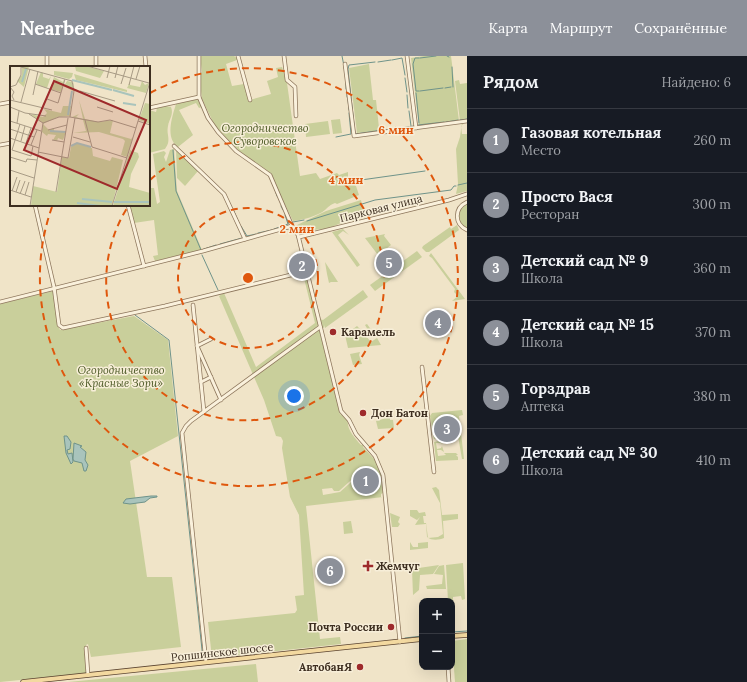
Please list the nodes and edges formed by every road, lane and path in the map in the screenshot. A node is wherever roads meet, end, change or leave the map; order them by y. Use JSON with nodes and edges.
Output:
{"nodes":[{"id":1,"x":46,"y":56,"type":"edge"},
{"id":2,"x":145,"y":56,"type":"edge"},
{"id":3,"x":199,"y":56,"type":"edge"},
{"id":4,"x":238,"y":56,"type":"edge"},
{"id":5,"x":284,"y":56,"type":"edge"},
{"id":6,"x":407,"y":56,"type":"edge"},
{"id":7,"x":345,"y":64,"type":"dead end"},
{"id":8,"x":47,"y":66,"type":"edge"},
{"id":9,"x":146,"y":66,"type":"edge"},
{"id":10,"x":199,"y":96,"type":"junction"},
{"id":11,"x":250,"y":100,"type":"dead end"},
{"id":12,"x":10,"y":102,"type":"edge"},
{"id":13,"x":0,"y":104,"type":"edge"},
{"id":14,"x":150,"y":107,"type":"edge"},
{"id":15,"x":296,"y":116,"type":"dead end"},
{"id":16,"x":467,"y":121,"type":"edge"},
{"id":17,"x":416,"y":128,"type":"junction"},
{"id":18,"x":10,"y":143,"type":"edge"},
{"id":19,"x":0,"y":145,"type":"edge"},
{"id":20,"x":174,"y":146,"type":"dead end"},
{"id":21,"x":467,"y":194,"type":"edge"},
{"id":22,"x":467,"y":202,"type":"edge"},
{"id":23,"x":35,"y":206,"type":"edge"},
{"id":24,"x":128,"y":206,"type":"edge"},
{"id":25,"x":292,"y":226,"type":"junction"},
{"id":26,"x":467,"y":230,"type":"edge"},
{"id":27,"x":299,"y":237,"type":"junction"},
{"id":28,"x":245,"y":239,"type":"junction"},
{"id":29,"x":144,"y":266,"type":"junction"},
{"id":30,"x":307,"y":271,"type":"junction"},
{"id":31,"x":54,"y":287,"type":"junction"},
{"id":32,"x":0,"y":302,"type":"edge"},
{"id":33,"x":192,"y":305,"type":"dead end"},
{"id":34,"x":320,"y":327,"type":"junction"},
{"id":35,"x":211,"y":339,"type":"dead end"},
{"id":36,"x":197,"y":346,"type":"junction"},
{"id":37,"x":422,"y":367,"type":"dead end"},
{"id":38,"x":211,"y":377,"type":"junction"},
{"id":39,"x":201,"y":382,"type":"junction"},
{"id":40,"x":221,"y":400,"type":"junction"},
{"id":41,"x":204,"y":412,"type":"junction"},
{"id":42,"x":434,"y":472,"type":"dead end"},
{"id":43,"x":467,"y":634,"type":"edge"},
{"id":44,"x":455,"y":636,"type":"edge"},
{"id":45,"x":419,"y":639,"type":"edge"},
{"id":46,"x":400,"y":642,"type":"junction"},
{"id":47,"x":86,"y":648,"type":"dead end"},
{"id":48,"x":206,"y":662,"type":"junction"},
{"id":49,"x":448,"y":670,"type":"edge"},
{"id":50,"x":88,"y":675,"type":"junction"},
{"id":51,"x":23,"y":682,"type":"edge"},
{"id":52,"x":449,"y":682,"type":"edge"}],
"edges":[{"from":1,"to":8,"type":"street"},
{"from":2,"to":9,"type":"street"},
{"from":3,"to":10,"type":"street"},
{"from":4,"to":11,"type":"street"},
{"from":5,"to":15,"type":"street"},
{"from":6,"to":17,"type":"street"},
{"from":7,"to":17,"type":"street"},
{"from":10,"to":14,"type":"street"},
{"from":10,"to":25,"type":"street"},
{"from":12,"to":13,"type":"street"},
{"from":16,"to":17,"type":"street"},
{"from":18,"to":19,"type":"street"},
{"from":20,"to":28,"type":"street"},
{"from":21,"to":27,"type":"street","name":"Парковая улица"},
{"from":22,"to":26,"type":"street"},
{"from":23,"to":31,"type":"street"},
{"from":24,"to":29,"type":"street"},
{"from":25,"to":27,"type":"street"},
{"from":25,"to":28,"type":"street"},
{"from":27,"to":30,"type":"street"},
{"from":28,"to":29,"type":"street"},
{"from":29,"to":31,"type":"street"},
{"from":30,"to":31,"type":"street"},
{"from":30,"to":34,"type":"street"},
{"from":31,"to":32,"type":"street"},
{"from":33,"to":36,"type":"street"},
{"from":34,"to":40,"type":"street"},
{"from":34,"to":46,"type":"street"},
{"from":35,"to":36,"type":"street"},
{"from":36,"to":38,"type":"street"},
{"from":36,"to":39,"type":"street"},
{"from":37,"to":42,"type":"street"},
{"from":38,"to":39,"type":"street"},
{"from":38,"to":40,"type":"street"},
{"from":39,"to":41,"type":"street"},
{"from":40,"to":41,"type":"street"},
{"from":41,"to":48,"type":"street"},
{"from":43,"to":44,"type":"main road"},
{"from":45,"to":46,"type":"main road","name":"Ропшинское шоссе"},
{"from":46,"to":48,"type":"main road","name":"Ропшинское шоссе"},
{"from":47,"to":50,"type":"street"},
{"from":48,"to":50,"type":"main road","name":"Ропшинское шоссе"},
{"from":49,"to":52,"type":"street"},
{"from":50,"to":51,"type":"main road","name":"Ропшинское шоссе"}]}
